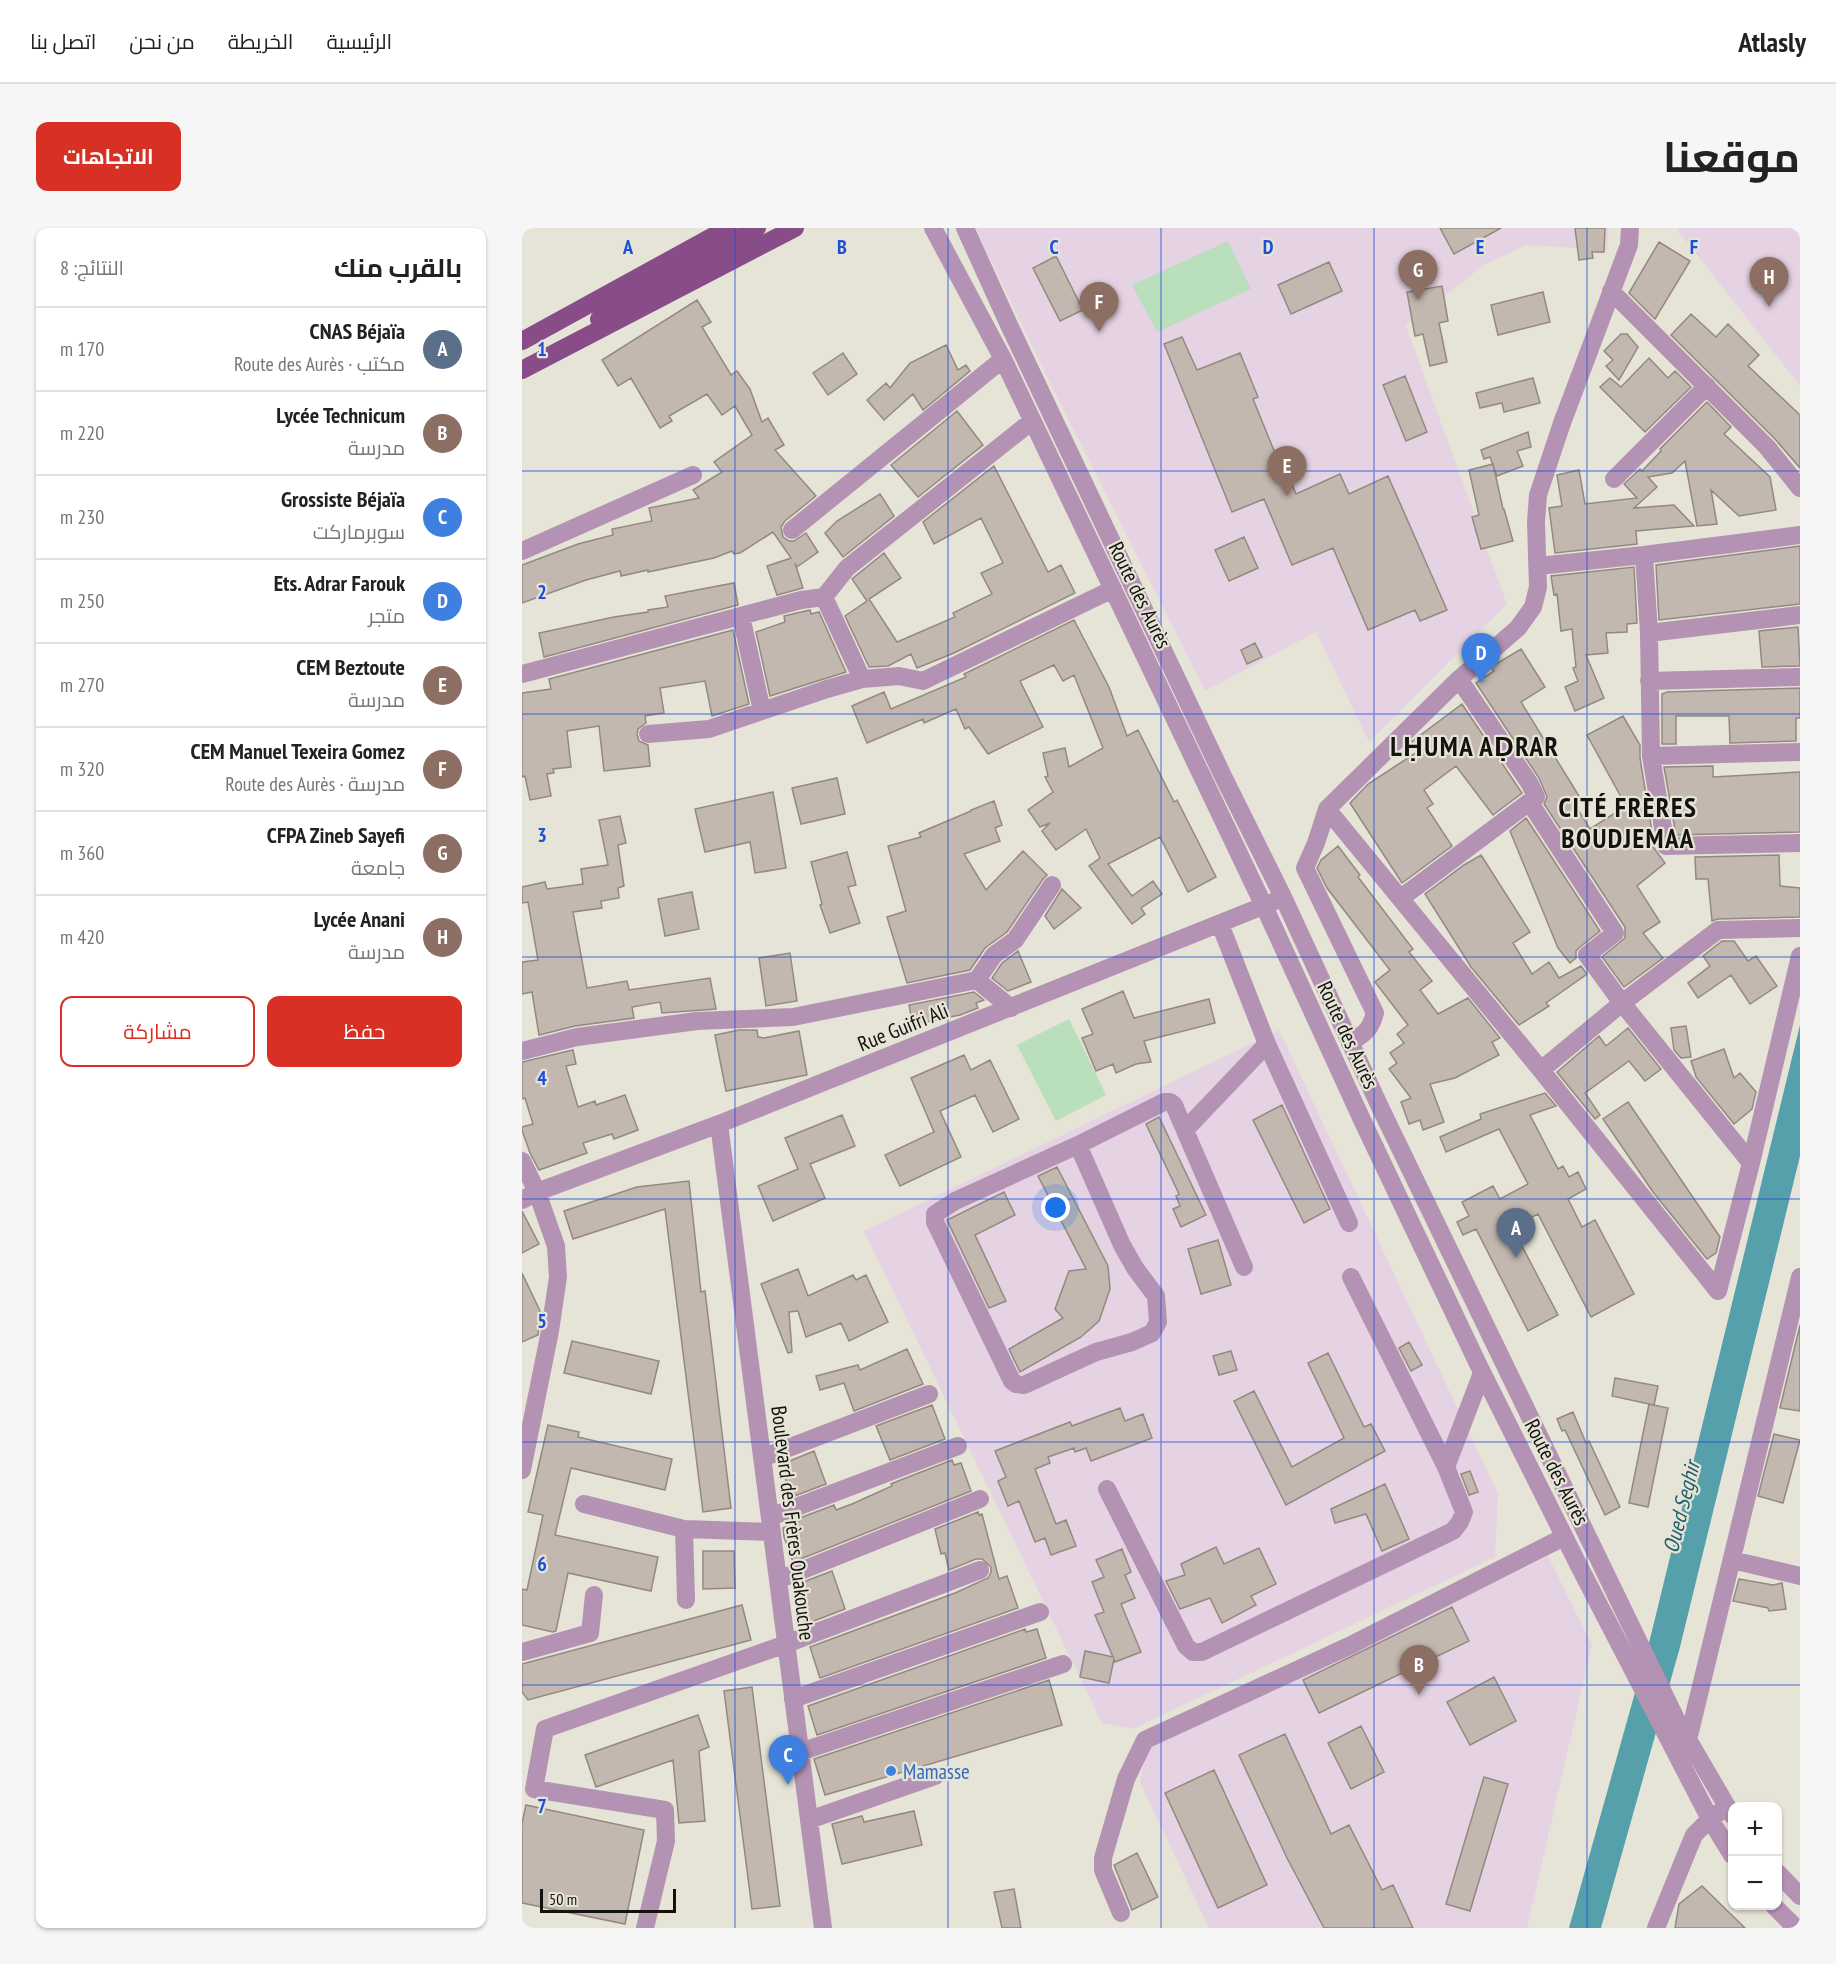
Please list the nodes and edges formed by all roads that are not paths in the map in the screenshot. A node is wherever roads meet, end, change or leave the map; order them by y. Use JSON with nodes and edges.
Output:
{"nodes":[{"id":1,"x":728,"y":228,"type":"edge"},
{"id":2,"x":758,"y":228,"type":"edge"},
{"id":3,"x":795,"y":228,"type":"edge"},
{"id":4,"x":933,"y":228,"type":"edge"},
{"id":5,"x":965,"y":228,"type":"edge"},
{"id":6,"x":1630,"y":228,"type":"edge"},
{"id":7,"x":1611,"y":291,"type":"junction"},
{"id":8,"x":639,"y":292,"type":"junction"},
{"id":9,"x":522,"y":342,"type":"edge"},
{"id":10,"x":1003,"y":359,"type":"junction"},
{"id":11,"x":522,"y":370,"type":"edge"},
{"id":12,"x":1707,"y":386,"type":"junction"},
{"id":13,"x":1032,"y":421,"type":"junction"},
{"id":14,"x":693,"y":474,"type":"dead end"},
{"id":15,"x":1614,"y":479,"type":"dead end"},
{"id":16,"x":1800,"y":488,"type":"edge"},
{"id":17,"x":792,"y":530,"type":"dead end"},
{"id":18,"x":1800,"y":535,"type":"edge"},
{"id":19,"x":522,"y":551,"type":"edge"},
{"id":20,"x":1644,"y":555,"type":"junction"},
{"id":21,"x":1538,"y":566,"type":"junction"},
{"id":22,"x":1113,"y":589,"type":"junction"},
{"id":23,"x":824,"y":597,"type":"junction"},
{"id":24,"x":1800,"y":615,"type":"edge"},
{"id":25,"x":741,"y":616,"type":"junction"},
{"id":26,"x":1649,"y":633,"type":"junction"},
{"id":27,"x":522,"y":674,"type":"edge"},
{"id":28,"x":1800,"y":677,"type":"edge"},
{"id":29,"x":862,"y":679,"type":"junction"},
{"id":30,"x":1460,"y":679,"type":"junction"},
{"id":31,"x":1649,"y":681,"type":"junction"},
{"id":32,"x":762,"y":711,"type":"junction"},
{"id":33,"x":648,"y":734,"type":"dead end"},
{"id":34,"x":1800,"y":752,"type":"edge"},
{"id":35,"x":1651,"y":756,"type":"junction"},
{"id":36,"x":1530,"y":803,"type":"junction"},
{"id":37,"x":1327,"y":809,"type":"junction"},
{"id":38,"x":1800,"y":843,"type":"edge"},
{"id":39,"x":1052,"y":885,"type":"dead end"},
{"id":40,"x":1283,"y":897,"type":"junction"},
{"id":41,"x":1401,"y":898,"type":"junction"},
{"id":42,"x":1264,"y":906,"type":"junction"},
{"id":43,"x":1220,"y":924,"type":"junction"},
{"id":44,"x":1800,"y":928,"type":"edge"},
{"id":45,"x":1800,"y":956,"type":"edge"},
{"id":46,"x":977,"y":980,"type":"junction"},
{"id":47,"x":1622,"y":1003,"type":"junction"},
{"id":48,"x":1011,"y":1008,"type":"junction"},
{"id":49,"x":1350,"y":1043,"type":"junction"},
{"id":50,"x":1267,"y":1044,"type":"junction"},
{"id":51,"x":522,"y":1051,"type":"edge"},
{"id":52,"x":1541,"y":1070,"type":"junction"},
{"id":53,"x":719,"y":1124,"type":"junction"},
{"id":54,"x":1185,"y":1130,"type":"junction"},
{"id":55,"x":1078,"y":1145,"type":"junction"},
{"id":56,"x":522,"y":1161,"type":"edge"},
{"id":57,"x":1751,"y":1163,"type":"junction"},
{"id":58,"x":529,"y":1196,"type":"edge"},
{"id":59,"x":1350,"y":1223,"type":"dead end"},
{"id":60,"x":1244,"y":1267,"type":"dead end"},
{"id":61,"x":1351,"y":1277,"type":"dead end"},
{"id":62,"x":1800,"y":1277,"type":"edge"},
{"id":63,"x":1798,"y":1297,"type":"edge"},
{"id":64,"x":1482,"y":1373,"type":"junction"},
{"id":65,"x":929,"y":1394,"type":"dead end"},
{"id":66,"x":958,"y":1446,"type":"dead end"},
{"id":67,"x":762,"y":1458,"type":"junction"},
{"id":68,"x":1446,"y":1467,"type":"junction"},
{"id":69,"x":522,"y":1470,"type":"edge"},
{"id":70,"x":1107,"y":1489,"type":"dead end"},
{"id":71,"x":980,"y":1498,"type":"dead end"},
{"id":72,"x":584,"y":1504,"type":"dead end"},
{"id":73,"x":771,"y":1524,"type":"junction"},
{"id":74,"x":684,"y":1529,"type":"junction"},
{"id":75,"x":1564,"y":1537,"type":"junction"},
{"id":76,"x":1732,"y":1560,"type":"junction"},
{"id":77,"x":980,"y":1570,"type":"dead end"},
{"id":78,"x":1800,"y":1576,"type":"edge"},
{"id":79,"x":778,"y":1580,"type":"junction"},
{"id":80,"x":594,"y":1595,"type":"dead end"},
{"id":81,"x":686,"y":1600,"type":"dead end"},
{"id":82,"x":1040,"y":1612,"type":"dead end"},
{"id":83,"x":1623,"y":1629,"type":"junction"},
{"id":84,"x":786,"y":1644,"type":"junction"},
{"id":85,"x":522,"y":1652,"type":"edge"},
{"id":86,"x":1063,"y":1664,"type":"dead end"},
{"id":87,"x":793,"y":1699,"type":"junction"},
{"id":88,"x":1669,"y":1723,"type":"junction"},
{"id":89,"x":1688,"y":1740,"type":"junction"},
{"id":90,"x":800,"y":1752,"type":"junction"},
{"id":91,"x":935,"y":1776,"type":"dead end"},
{"id":92,"x":1728,"y":1808,"type":"edge"},
{"id":93,"x":1728,"y":1812,"type":"edge"},
{"id":94,"x":1710,"y":1819,"type":"junction"},
{"id":95,"x":809,"y":1820,"type":"junction"},
{"id":96,"x":1728,"y":1848,"type":"edge"},
{"id":97,"x":1782,"y":1877,"type":"edge"},
{"id":98,"x":1800,"y":1896,"type":"edge"},
{"id":99,"x":1779,"y":1910,"type":"edge"},
{"id":100,"x":1121,"y":1913,"type":"dead end"},
{"id":101,"x":645,"y":1928,"type":"edge"},
{"id":102,"x":823,"y":1928,"type":"edge"},
{"id":103,"x":1656,"y":1928,"type":"edge"},
{"id":104,"x":1796,"y":1928,"type":"edge"}],
"edges":[{"from":1,"to":9,"type":"main road"},
{"from":2,"to":8,"type":"main road"},
{"from":3,"to":11,"type":"main road"},
{"from":4,"to":10,"type":"street","name":"Route des Aurès"},
{"from":5,"to":40,"type":"street","name":"Route des Aurès"},
{"from":6,"to":7,"type":"street"},
{"from":7,"to":12,"type":"street"},
{"from":7,"to":21,"type":"street"},
{"from":8,"to":9,"type":"main road"},
{"from":8,"to":11,"type":"main road"},
{"from":10,"to":13,"type":"street","name":"Route des Aurès"},
{"from":10,"to":17,"type":"street"},
{"from":12,"to":15,"type":"street"},
{"from":12,"to":16,"type":"street"},
{"from":13,"to":22,"type":"street","name":"Route des Aurès"},
{"from":13,"to":23,"type":"street"},
{"from":14,"to":19,"type":"street"},
{"from":18,"to":20,"type":"street"},
{"from":20,"to":21,"type":"street"},
{"from":20,"to":26,"type":"street"},
{"from":21,"to":30,"type":"street"},
{"from":22,"to":29,"type":"street"},
{"from":22,"to":42,"type":"street","name":"Route des Aurès"},
{"from":23,"to":25,"type":"street"},
{"from":23,"to":29,"type":"street"},
{"from":24,"to":26,"type":"street"},
{"from":25,"to":27,"type":"street"},
{"from":25,"to":32,"type":"street"},
{"from":26,"to":31,"type":"street"},
{"from":28,"to":31,"type":"street"},
{"from":29,"to":32,"type":"street"},
{"from":30,"to":36,"type":"street"},
{"from":30,"to":37,"type":"street"},
{"from":31,"to":35,"type":"street"},
{"from":32,"to":33,"type":"street"},
{"from":34,"to":35,"type":"street"},
{"from":35,"to":38,"type":"street"},
{"from":36,"to":41,"type":"street"},
{"from":36,"to":47,"type":"street"},
{"from":37,"to":41,"type":"street"},
{"from":37,"to":49,"type":"street"},
{"from":39,"to":46,"type":"street"},
{"from":40,"to":42,"type":"street","name":"Rue Guifri Ali"},
{"from":40,"to":49,"type":"street","name":"Route des Aurès"},
{"from":41,"to":52,"type":"street"},
{"from":42,"to":43,"type":"street","name":"Rue Guifri Ali"},
{"from":42,"to":64,"type":"street","name":"Route des Aurès"},
{"from":43,"to":48,"type":"street","name":"Rue Guifri Ali"},
{"from":43,"to":50,"type":"street"},
{"from":44,"to":47,"type":"street"},
{"from":45,"to":57,"type":"street"},
{"from":46,"to":48,"type":"street"},
{"from":46,"to":51,"type":"street"},
{"from":47,"to":52,"type":"street"},
{"from":47,"to":57,"type":"street"},
{"from":48,"to":53,"type":"street","name":"Rue Guifri Ali"},
{"from":49,"to":83,"type":"street","name":"Route des Aurès"},
{"from":50,"to":54,"type":"street"},
{"from":50,"to":59,"type":"street"},
{"from":52,"to":57,"type":"street"},
{"from":53,"to":58,"type":"street","name":"Rue Guifri Ali"},
{"from":53,"to":67,"type":"street","name":"Boulevard des Frères Ouakouche"},
{"from":54,"to":55,"type":"street"},
{"from":54,"to":60,"type":"street"},
{"from":55,"to":55,"type":"street"},
{"from":56,"to":58,"type":"street"},
{"from":58,"to":69,"type":"street"},
{"from":61,"to":68,"type":"street"},
{"from":62,"to":63,"type":"street"},
{"from":63,"to":76,"type":"street"},
{"from":64,"to":68,"type":"street"},
{"from":64,"to":75,"type":"street","name":"Route des Aurès"},
{"from":65,"to":67,"type":"street"},
{"from":66,"to":73,"type":"street"},
{"from":67,"to":73,"type":"street","name":"Boulevard des Frères Ouakouche"},
{"from":68,"to":70,"type":"street"},
{"from":71,"to":79,"type":"street"},
{"from":72,"to":74,"type":"street"},
{"from":73,"to":74,"type":"street"},
{"from":73,"to":79,"type":"street","name":"Boulevard des Frères Ouakouche"},
{"from":74,"to":81,"type":"street"},
{"from":75,"to":83,"type":"street","name":"Route des Aurès"},
{"from":75,"to":100,"type":"street"},
{"from":76,"to":78,"type":"street"},
{"from":76,"to":89,"type":"street"},
{"from":77,"to":84,"type":"street"},
{"from":79,"to":84,"type":"street","name":"Boulevard des Frères Ouakouche"},
{"from":80,"to":85,"type":"street"},
{"from":82,"to":87,"type":"street"},
{"from":83,"to":88,"type":"street","name":"Route des Aurès"},
{"from":84,"to":87,"type":"street","name":"Boulevard des Frères Ouakouche"},
{"from":84,"to":101,"type":"street"},
{"from":86,"to":90,"type":"street"},
{"from":87,"to":90,"type":"street","name":"Boulevard des Frères Ouakouche"},
{"from":88,"to":89,"type":"street","name":"Route des Aurès"},
{"from":88,"to":94,"type":"street","name":"Route des Aurès"},
{"from":89,"to":92,"type":"street","name":"Route des Aurès"},
{"from":90,"to":95,"type":"street","name":"Boulevard des Frères Ouakouche"},
{"from":91,"to":95,"type":"street"},
{"from":93,"to":94,"type":"street"},
{"from":94,"to":96,"type":"street","name":"Route des Aurès"},
{"from":94,"to":103,"type":"street"},
{"from":95,"to":102,"type":"street","name":"Boulevard des Frères Ouakouche"},
{"from":97,"to":98,"type":"street"},
{"from":99,"to":104,"type":"street"}]}
